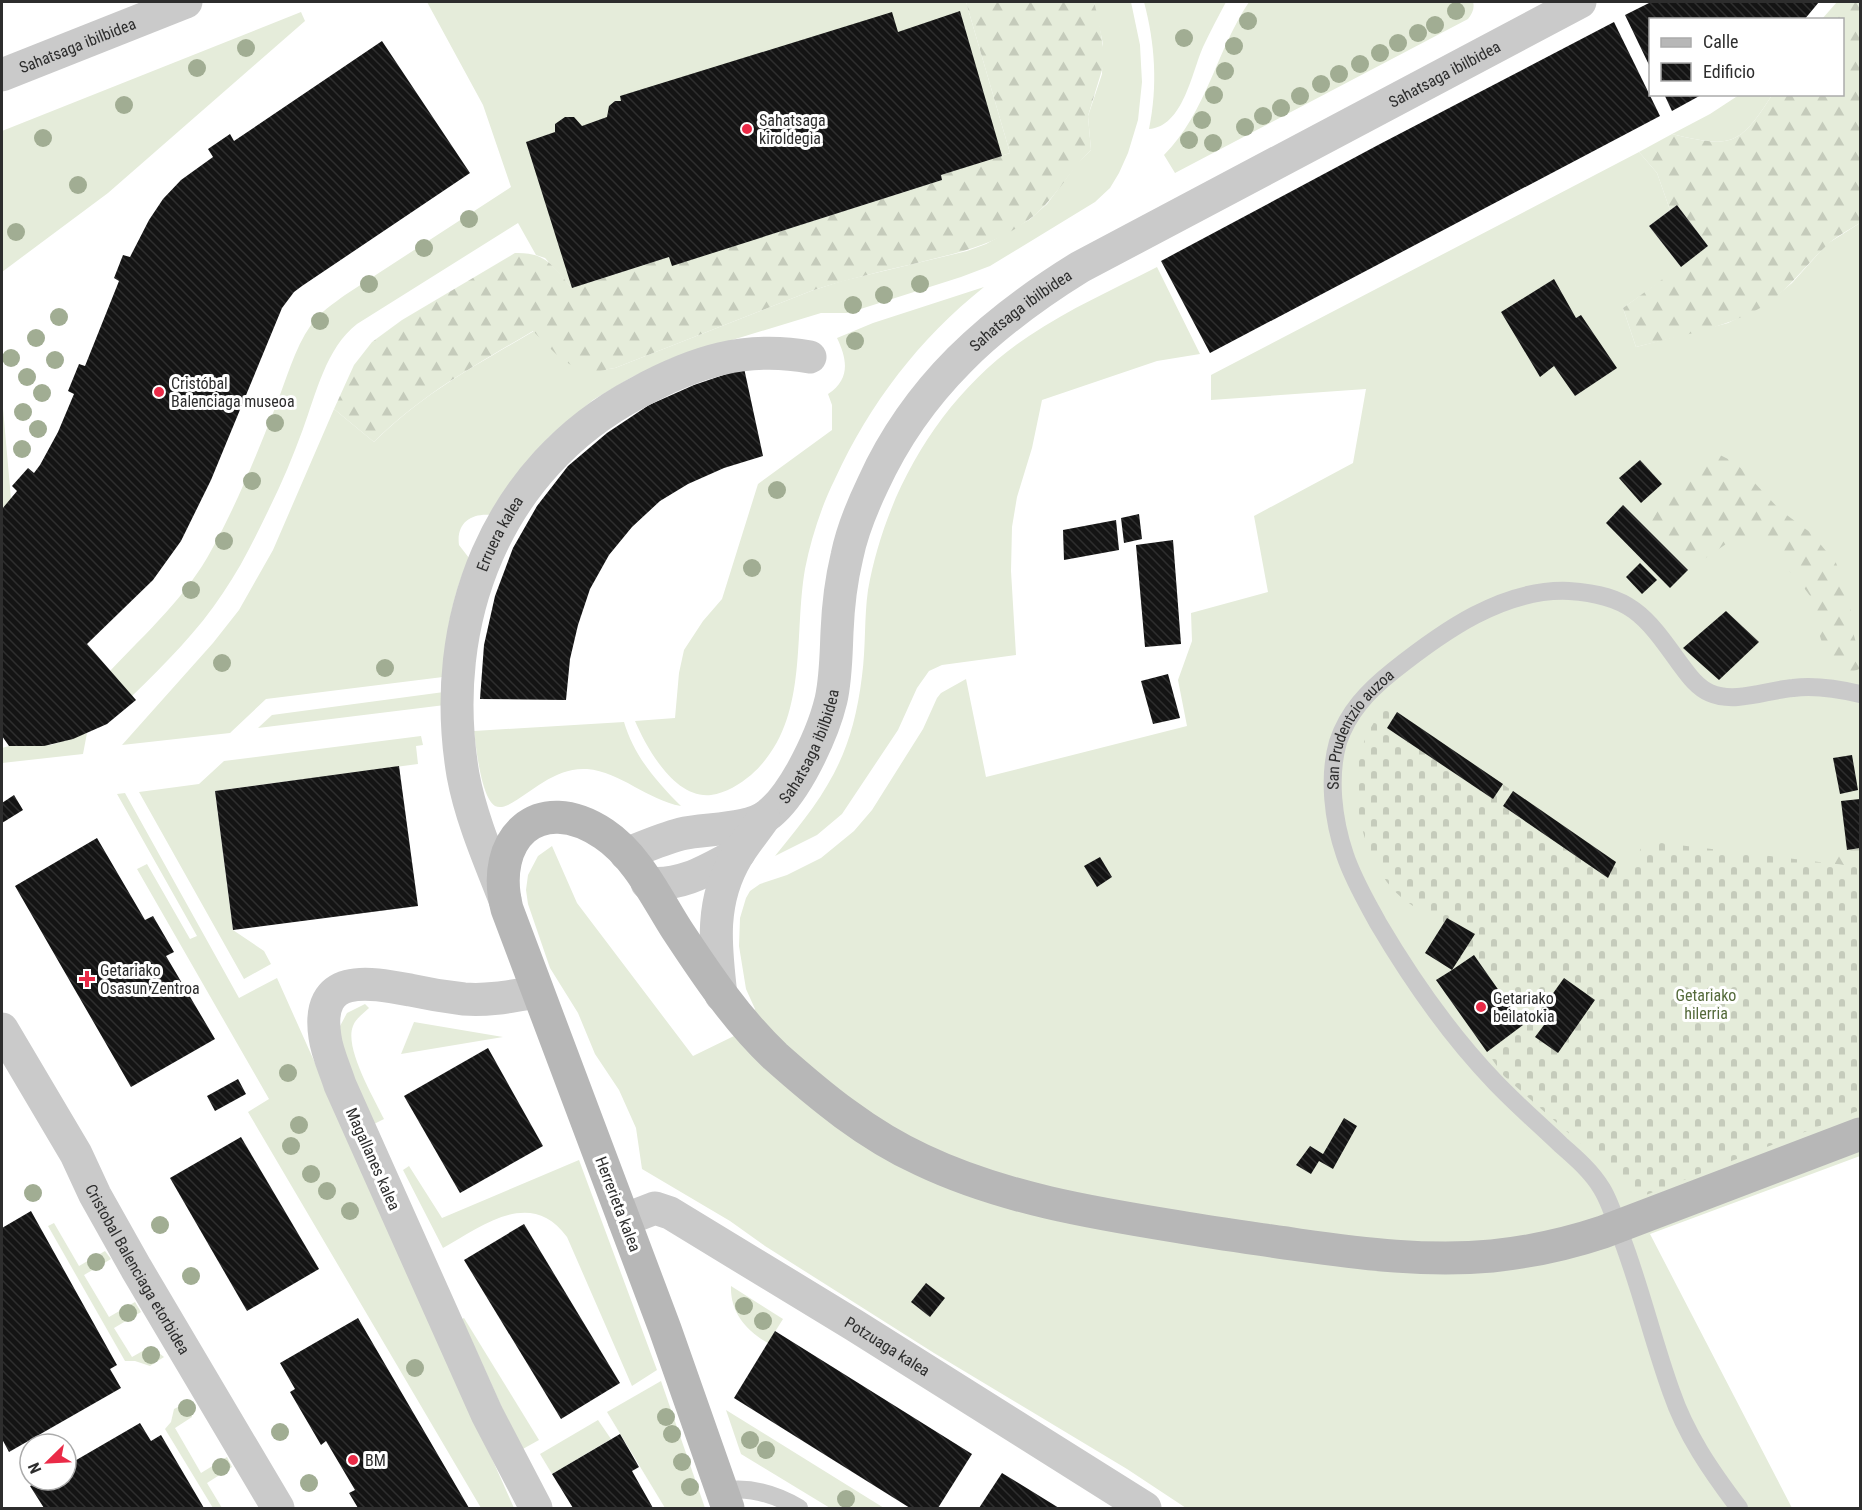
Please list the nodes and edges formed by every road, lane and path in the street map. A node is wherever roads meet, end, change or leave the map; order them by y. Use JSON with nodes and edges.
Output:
{"nodes":[{"id":1,"x":186,"y":2,"type":"edge"},
{"id":2,"x":1580,"y":2,"type":"edge"},
{"id":3,"x":2,"y":75,"type":"edge"},
{"id":4,"x":810,"y":357,"type":"dead end"},
{"id":5,"x":1860,"y":694,"type":"edge"},
{"id":6,"x":764,"y":818,"type":"junction"},
{"id":7,"x":739,"y":853,"type":"junction"},
{"id":8,"x":626,"y":854,"type":"junction"},
{"id":9,"x":647,"y":883,"type":"junction"},
{"id":10,"x":505,"y":901,"type":"junction"},
{"id":11,"x":537,"y":992,"type":"junction"},
{"id":12,"x":721,"y":995,"type":"junction"},
{"id":13,"x":2,"y":1029,"type":"edge"},
{"id":14,"x":1860,"y":1134,"type":"edge"},
{"id":15,"x":624,"y":1220,"type":"junction"},
{"id":16,"x":1618,"y":1227,"type":"junction"},
{"id":17,"x":725,"y":1500,"type":"edge"},
{"id":18,"x":278,"y":1509,"type":"edge"},
{"id":19,"x":536,"y":1509,"type":"edge"},
{"id":20,"x":799,"y":1509,"type":"edge"},
{"id":21,"x":1145,"y":1509,"type":"edge"},
{"id":22,"x":1739,"y":1509,"type":"edge"}],
"edges":[{"from":1,"to":3,"type":"street","name":"Sahatsaga ibilbidea"},
{"from":2,"to":6,"type":"street","name":"Sahatsaga ibilbidea"},
{"from":4,"to":10,"type":"street","name":"Erruera kalea"},
{"from":5,"to":16,"type":"lane","name":"San Prudentzio auzoa"},
{"from":6,"to":7,"type":"street"},
{"from":6,"to":8,"type":"street","name":"Sahatsaga ibilbidea"},
{"from":7,"to":9,"type":"street"},
{"from":7,"to":12,"type":"street"},
{"from":8,"to":9,"type":"street","name":"Herrerieta kalea"},
{"from":8,"to":10,"type":"street","name":"Herrerieta kalea"},
{"from":9,"to":12,"type":"street","name":"Herrerieta kalea"},
{"from":10,"to":11,"type":"street","name":"Herrerieta kalea"},
{"from":11,"to":15,"type":"street","name":"Herrerieta kalea"},
{"from":11,"to":19,"type":"street","name":"Magallanes kalea"},
{"from":12,"to":16,"type":"street","name":"Herrerieta kalea"},
{"from":13,"to":18,"type":"street","name":"Cristobal Balenciaga etorbidea"},
{"from":14,"to":16,"type":"street","name":"Herrerieta kalea"},
{"from":15,"to":17,"type":"street","name":"Herrerieta kalea"},
{"from":15,"to":21,"type":"street","name":"Potzuaga kalea"},
{"from":16,"to":22,"type":"lane","name":"San Prudentzio auzoa"},
{"from":17,"to":20,"type":"lane"}]}
